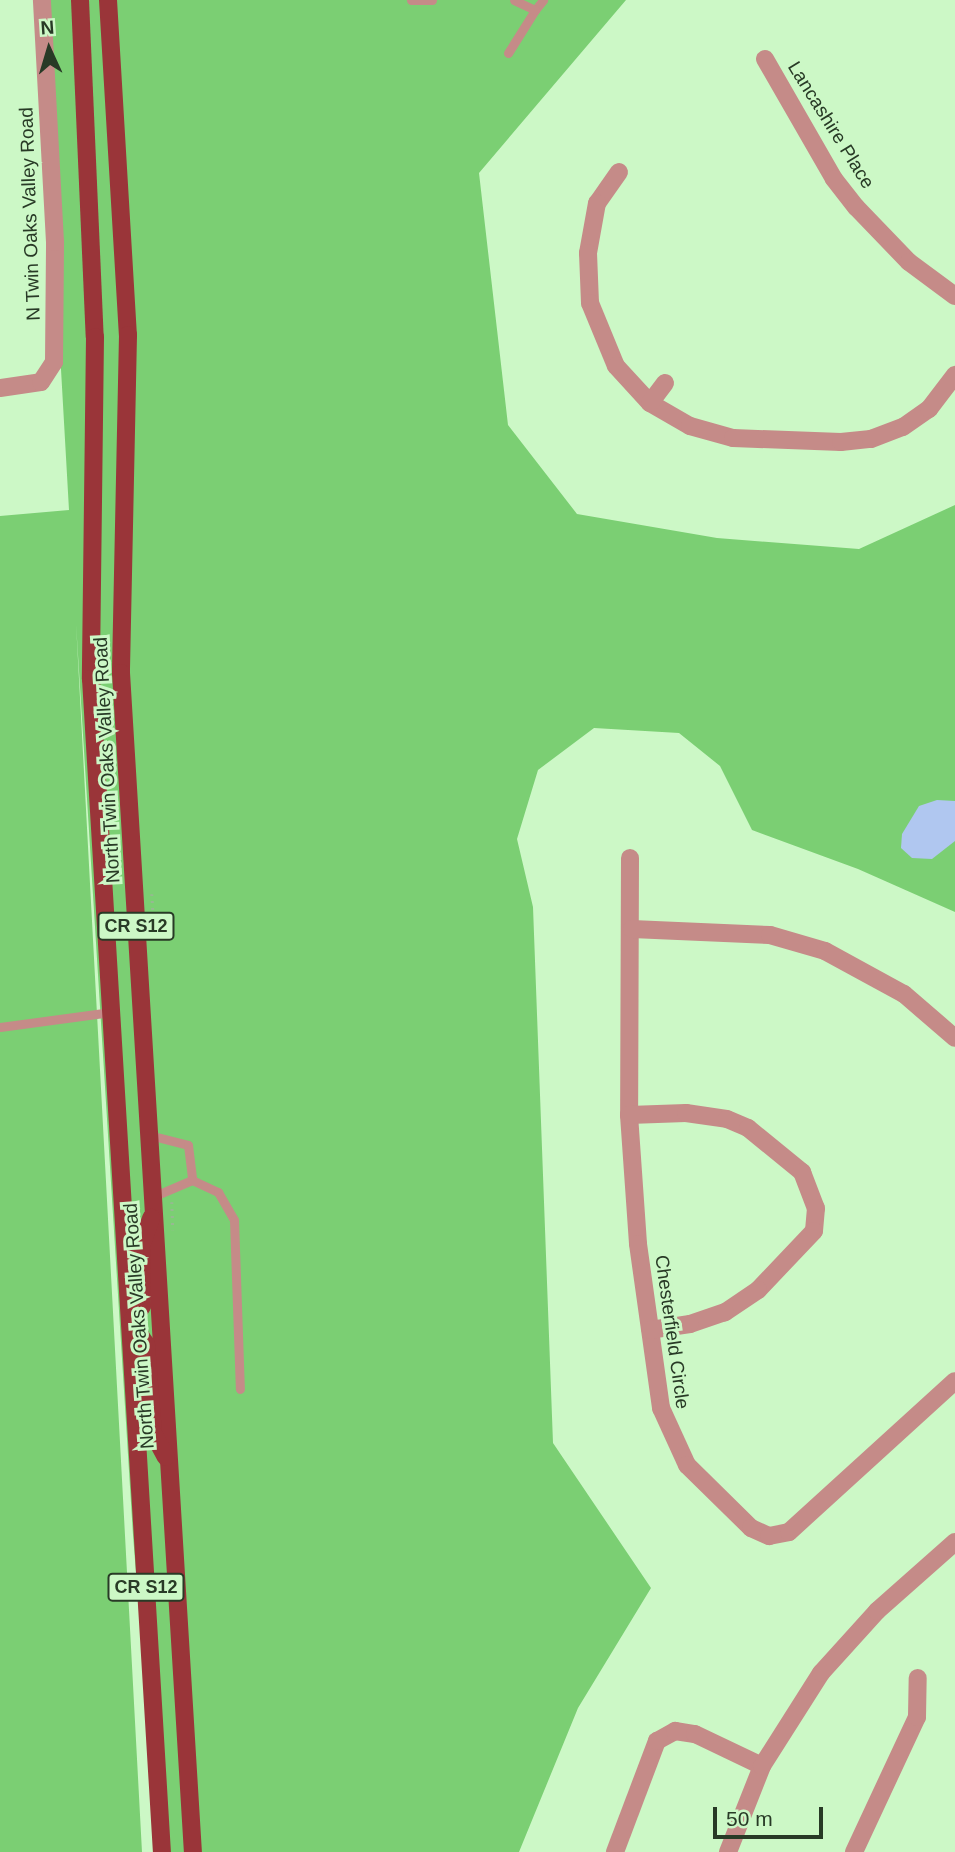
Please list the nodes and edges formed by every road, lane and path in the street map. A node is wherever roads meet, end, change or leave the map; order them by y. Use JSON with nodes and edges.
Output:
{"nodes":[{"id":1,"x":42,"y":0,"type":"edge"},
{"id":2,"x":80,"y":0,"type":"edge"},
{"id":3,"x":108,"y":0,"type":"edge"},
{"id":4,"x":432,"y":0,"type":"edge"},
{"id":5,"x":514,"y":0,"type":"edge"},
{"id":6,"x":544,"y":0,"type":"edge"},
{"id":7,"x":417,"y":1,"type":"edge"},
{"id":8,"x":535,"y":10,"type":"junction"},
{"id":9,"x":508,"y":53,"type":"dead end"},
{"id":10,"x":765,"y":59,"type":"dead end"},
{"id":11,"x":619,"y":172,"type":"dead end"},
{"id":12,"x":955,"y":296,"type":"edge"},
{"id":13,"x":955,"y":375,"type":"edge"},
{"id":14,"x":665,"y":383,"type":"dead end"},
{"id":15,"x":0,"y":388,"type":"edge"},
{"id":16,"x":650,"y":403,"type":"junction"},
{"id":17,"x":630,"y":858,"type":"dead end"},
{"id":18,"x":151,"y":889,"type":"dead end"},
{"id":19,"x":632,"y":929,"type":"junction"},
{"id":20,"x":155,"y":943,"type":"dead end"},
{"id":21,"x":111,"y":1012,"type":"junction"},
{"id":22,"x":0,"y":1027,"type":"edge"},
{"id":23,"x":955,"y":1038,"type":"edge"},
{"id":24,"x":629,"y":1115,"type":"junction"},
{"id":25,"x":149,"y":1135,"type":"junction"},
{"id":26,"x":192,"y":1180,"type":"junction"},
{"id":27,"x":153,"y":1204,"type":"junction"},
{"id":28,"x":131,"y":1322,"type":"junction"},
{"id":29,"x":650,"y":1330,"type":"junction"},
{"id":30,"x":955,"y":1382,"type":"edge"},
{"id":31,"x":240,"y":1389,"type":"dead end"},
{"id":32,"x":169,"y":1463,"type":"junction"},
{"id":33,"x":955,"y":1542,"type":"edge"},
{"id":34,"x":918,"y":1678,"type":"dead end"},
{"id":35,"x":762,"y":1766,"type":"junction"},
{"id":36,"x":162,"y":1852,"type":"edge"},
{"id":37,"x":193,"y":1852,"type":"edge"},
{"id":38,"x":615,"y":1852,"type":"edge"},
{"id":39,"x":728,"y":1852,"type":"edge"},
{"id":40,"x":855,"y":1852,"type":"edge"}],
"edges":[{"from":1,"to":15,"type":"street","name":"N Twin Oaks Valley Road"},
{"from":2,"to":21,"type":"main road","name":"North Twin Oaks Valley Road","number":"CR S12"},
{"from":3,"to":25,"type":"main road","name":"North Twin Oaks Valley Road","number":"CR S12"},
{"from":4,"to":7,"type":"lane"},
{"from":5,"to":8,"type":"lane"},
{"from":6,"to":8,"type":"lane"},
{"from":8,"to":9,"type":"lane"},
{"from":10,"to":12,"type":"street","name":"Lancashire Place"},
{"from":11,"to":16,"type":"street"},
{"from":13,"to":16,"type":"street"},
{"from":14,"to":16,"type":"street"},
{"from":17,"to":19,"type":"street","name":"Chesterfield Circle"},
{"from":18,"to":20,"type":"path"},
{"from":19,"to":23,"type":"street"},
{"from":19,"to":24,"type":"street","name":"Chesterfield Circle"},
{"from":21,"to":22,"type":"lane"},
{"from":21,"to":28,"type":"main road","name":"North Twin Oaks Valley Road","number":"CR S12"},
{"from":24,"to":29,"type":"street","name":"Chesterfield Circle"},
{"from":24,"to":29,"type":"street"},
{"from":25,"to":26,"type":"lane"},
{"from":25,"to":27,"type":"main road","name":"North Twin Oaks Valley Road","number":"CR S12"},
{"from":26,"to":27,"type":"lane"},
{"from":26,"to":31,"type":"lane"},
{"from":27,"to":28,"type":"main road"},
{"from":27,"to":32,"type":"main road","name":"North Twin Oaks Valley Road","number":"CR S12"},
{"from":28,"to":32,"type":"main road"},
{"from":28,"to":36,"type":"main road","name":"North Twin Oaks Valley Road","number":"CR S12"},
{"from":29,"to":30,"type":"street","name":"Chesterfield Circle"},
{"from":32,"to":37,"type":"main road","name":"North Twin Oaks Valley Road","number":"CR S12"},
{"from":33,"to":35,"type":"street"},
{"from":34,"to":40,"type":"street"},
{"from":35,"to":38,"type":"street"},
{"from":35,"to":39,"type":"street"}]}
